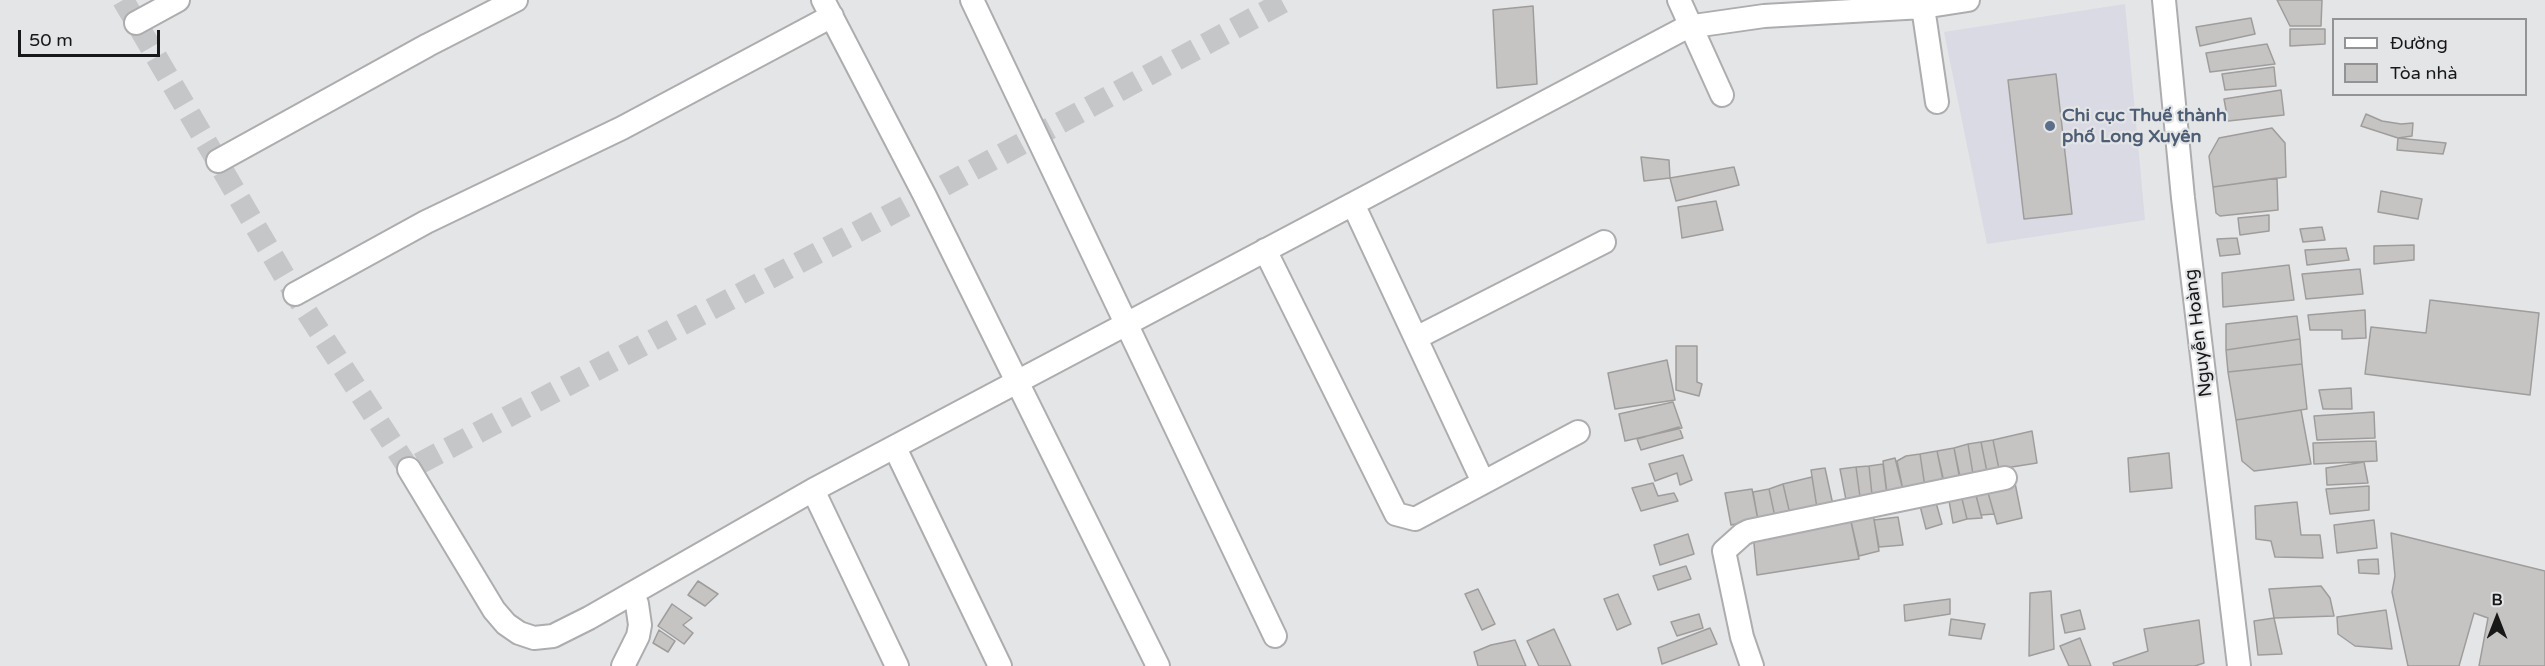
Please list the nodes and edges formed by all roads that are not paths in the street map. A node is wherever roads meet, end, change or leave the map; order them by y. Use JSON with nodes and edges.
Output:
{"nodes":[{"id":1,"x":178,"y":0,"type":"edge"},
{"id":2,"x":516,"y":0,"type":"edge"},
{"id":3,"x":972,"y":0,"type":"edge"},
{"id":4,"x":1679,"y":0,"type":"edge"},
{"id":5,"x":1968,"y":0,"type":"edge"},
{"id":6,"x":2164,"y":0,"type":"edge"},
{"id":7,"x":1923,"y":7,"type":"junction"},
{"id":8,"x":827,"y":8,"type":"edge"},
{"id":9,"x":136,"y":23,"type":"dead end"},
{"id":10,"x":1691,"y":26,"type":"junction"},
{"id":11,"x":1722,"y":95,"type":"dead end"},
{"id":12,"x":1937,"y":102,"type":"dead end"},
{"id":13,"x":218,"y":161,"type":"dead end"},
{"id":14,"x":1353,"y":204,"type":"junction"},
{"id":15,"x":1604,"y":242,"type":"dead end"},
{"id":16,"x":1265,"y":250,"type":"junction"},
{"id":17,"x":295,"y":294,"type":"dead end"},
{"id":18,"x":1127,"y":323,"type":"junction"},
{"id":19,"x":1416,"y":338,"type":"junction"},
{"id":20,"x":1017,"y":381,"type":"junction"},
{"id":21,"x":1578,"y":432,"type":"dead end"},
{"id":22,"x":895,"y":448,"type":"junction"},
{"id":23,"x":409,"y":469,"type":"dead end"},
{"id":24,"x":2005,"y":478,"type":"dead end"},
{"id":25,"x":1483,"y":482,"type":"junction"},
{"id":26,"x":813,"y":490,"type":"junction"},
{"id":27,"x":631,"y":594,"type":"junction"},
{"id":28,"x":1275,"y":636,"type":"dead end"},
{"id":29,"x":623,"y":666,"type":"edge"},
{"id":30,"x":897,"y":666,"type":"edge"},
{"id":31,"x":1000,"y":666,"type":"edge"},
{"id":32,"x":1158,"y":666,"type":"edge"},
{"id":33,"x":1752,"y":666,"type":"edge"},
{"id":34,"x":2239,"y":666,"type":"edge"}],
"edges":[{"from":1,"to":9,"type":"street"},
{"from":2,"to":13,"type":"street"},
{"from":3,"to":18,"type":"street"},
{"from":4,"to":10,"type":"street"},
{"from":5,"to":7,"type":"street"},
{"from":6,"to":34,"type":"street","name":"Nguyễn Hoàng"},
{"from":7,"to":10,"type":"street"},
{"from":7,"to":12,"type":"street"},
{"from":8,"to":17,"type":"street"},
{"from":8,"to":20,"type":"street"},
{"from":10,"to":11,"type":"street"},
{"from":10,"to":14,"type":"street"},
{"from":14,"to":16,"type":"street"},
{"from":14,"to":19,"type":"street"},
{"from":15,"to":19,"type":"street"},
{"from":16,"to":18,"type":"street"},
{"from":16,"to":25,"type":"street"},
{"from":18,"to":20,"type":"street"},
{"from":18,"to":28,"type":"street"},
{"from":19,"to":25,"type":"street"},
{"from":20,"to":22,"type":"street"},
{"from":20,"to":32,"type":"street"},
{"from":21,"to":25,"type":"street"},
{"from":22,"to":26,"type":"street"},
{"from":22,"to":31,"type":"street"},
{"from":23,"to":27,"type":"street"},
{"from":24,"to":33,"type":"street"},
{"from":26,"to":27,"type":"street"},
{"from":26,"to":30,"type":"street"},
{"from":27,"to":29,"type":"street"}]}
